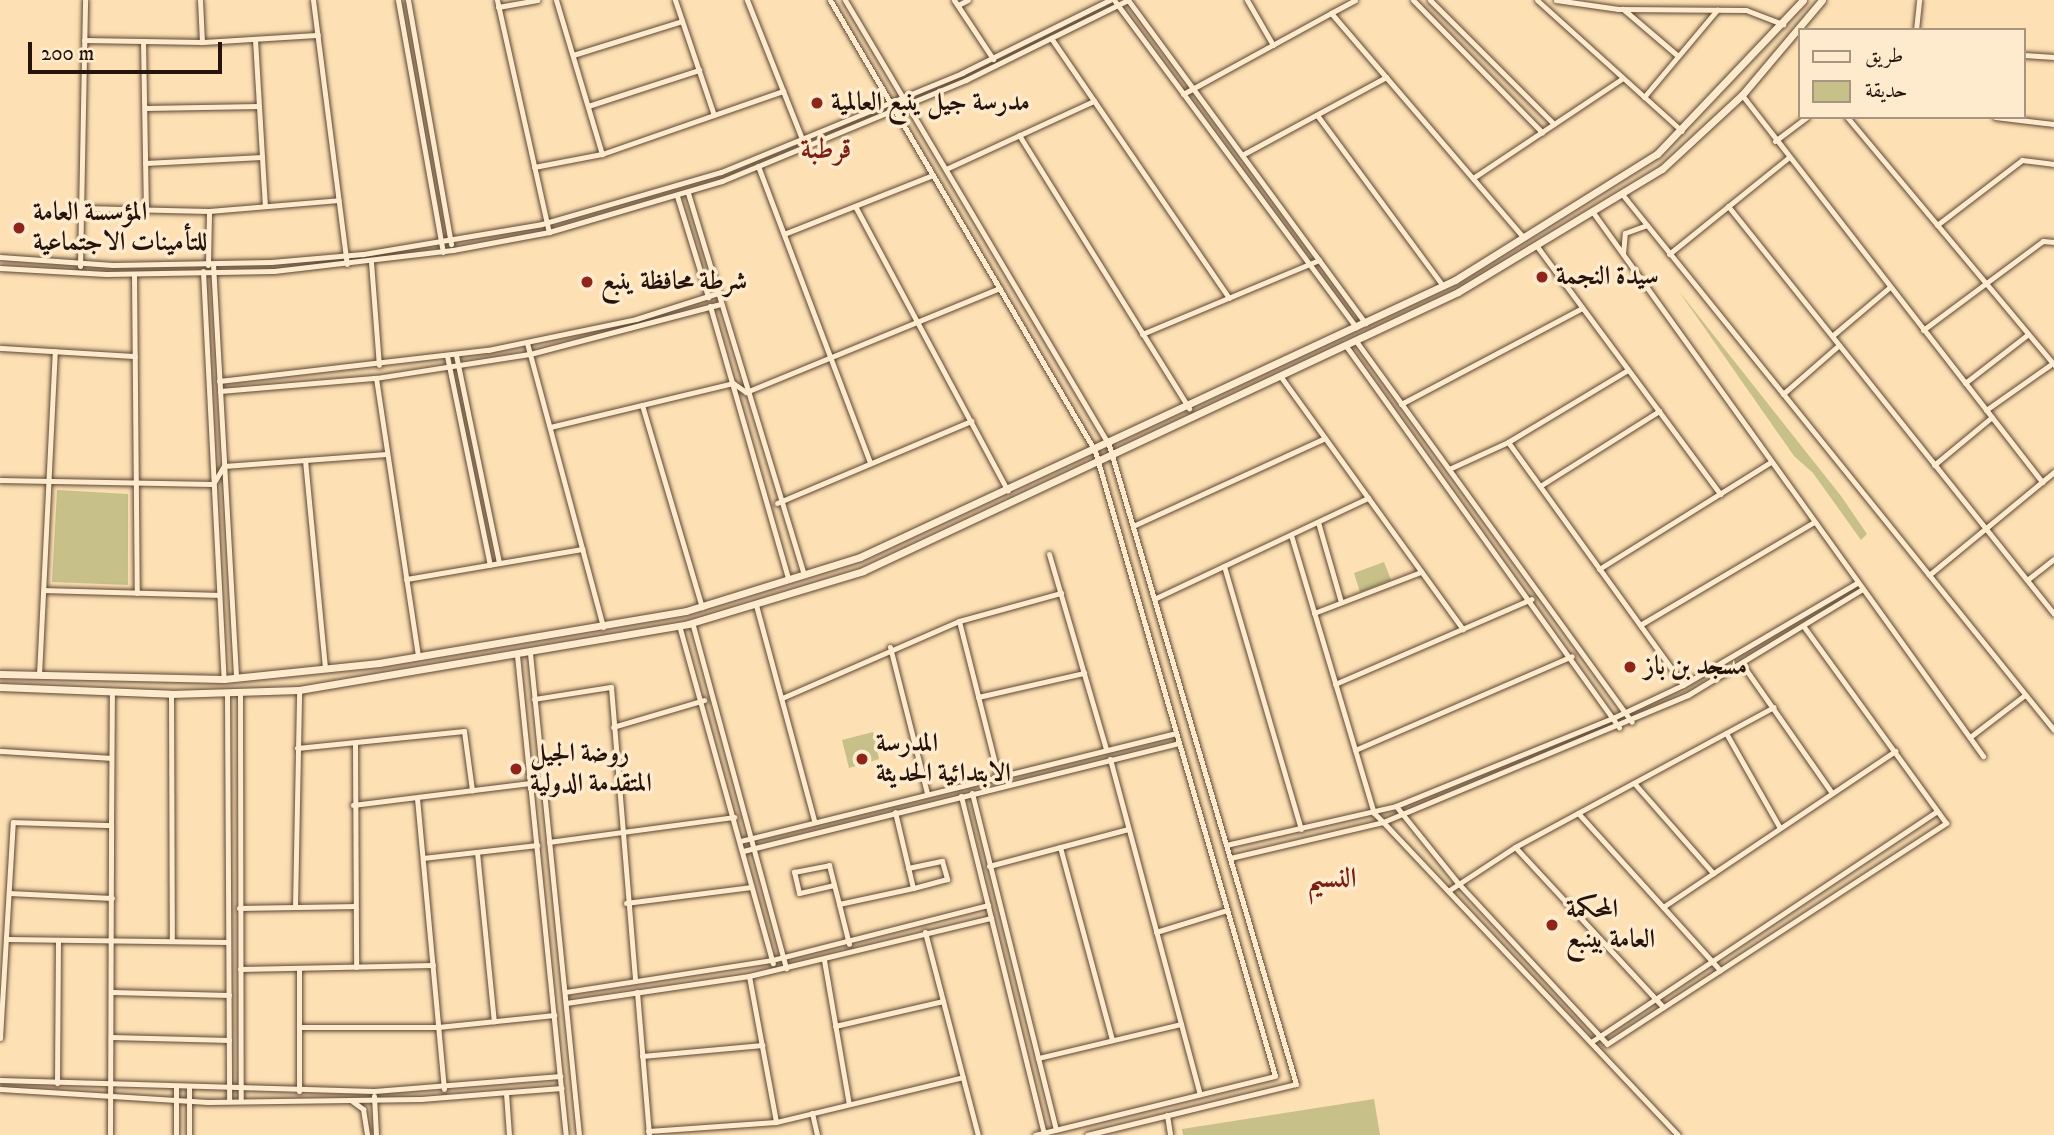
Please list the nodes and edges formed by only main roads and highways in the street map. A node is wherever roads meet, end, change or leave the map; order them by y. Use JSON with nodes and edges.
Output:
{"nodes":[{"id":1,"x":1803,"y":0,"type":"edge"},
{"id":2,"x":1822,"y":0,"type":"edge"},
{"id":3,"x":1798,"y":28,"type":"edge"},
{"id":4,"x":1798,"y":28,"type":"edge"},
{"id":5,"x":0,"y":674,"type":"edge"},
{"id":6,"x":0,"y":687,"type":"edge"}],
"edges":[{"from":1,"to":5,"type":"main road"},
{"from":2,"to":3,"type":"main road"},
{"from":4,"to":6,"type":"main road"}]}
